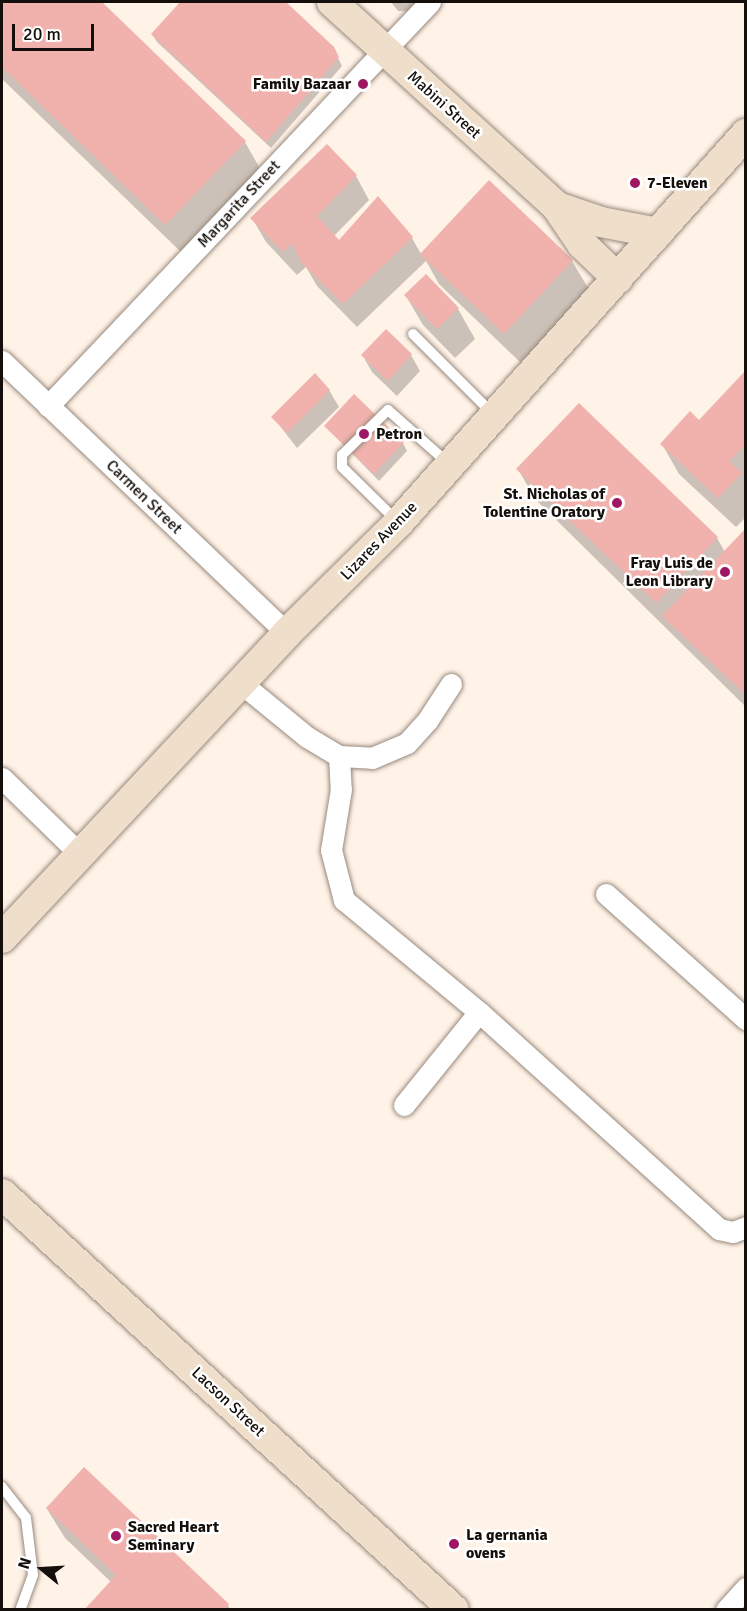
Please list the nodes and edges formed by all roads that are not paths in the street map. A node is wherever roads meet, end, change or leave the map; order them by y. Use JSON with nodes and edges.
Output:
{"nodes":[{"id":1,"x":332,"y":2,"type":"edge"},
{"id":2,"x":430,"y":2,"type":"edge"},
{"id":3,"x":384,"y":50,"type":"junction"},
{"id":4,"x":746,"y":134,"type":"edge"},
{"id":5,"x":557,"y":207,"type":"junction"},
{"id":6,"x":658,"y":233,"type":"junction"},
{"id":7,"x":618,"y":279,"type":"junction"},
{"id":8,"x":413,"y":334,"type":"dead end"},
{"id":9,"x":2,"y":362,"type":"edge"},
{"id":10,"x":48,"y":406,"type":"junction"},
{"id":11,"x":495,"y":415,"type":"junction"},
{"id":12,"x":451,"y":465,"type":"junction"},
{"id":13,"x":399,"y":522,"type":"junction"},
{"id":14,"x":287,"y":633,"type":"junction"},
{"id":15,"x":241,"y":684,"type":"junction"},
{"id":16,"x":451,"y":684,"type":"dead end"},
{"id":17,"x":339,"y":756,"type":"junction"},
{"id":18,"x":2,"y":778,"type":"edge"},
{"id":19,"x":80,"y":854,"type":"junction"},
{"id":20,"x":606,"y":894,"type":"dead end"},
{"id":21,"x":2,"y":938,"type":"edge"},
{"id":22,"x":479,"y":1012,"type":"junction"},
{"id":23,"x":746,"y":1019,"type":"edge"},
{"id":24,"x":404,"y":1105,"type":"dead end"},
{"id":25,"x":2,"y":1194,"type":"edge"},
{"id":26,"x":746,"y":1227,"type":"edge"},
{"id":27,"x":2,"y":1487,"type":"edge"},
{"id":28,"x":746,"y":1588,"type":"edge"},
{"id":29,"x":20,"y":1610,"type":"edge"},
{"id":30,"x":454,"y":1610,"type":"edge"},
{"id":31,"x":726,"y":1610,"type":"edge"}],
"edges":[{"from":1,"to":3,"type":"main road","name":"Mabini Street"},
{"from":2,"to":3,"type":"street","name":"Margarita Street"},
{"from":3,"to":5,"type":"main road","name":"Mabini Street"},
{"from":3,"to":10,"type":"street","name":"Margarita Street"},
{"from":4,"to":6,"type":"main road","name":"Lizares Avenue"},
{"from":5,"to":6,"type":"main road","name":"Mabini Street"},
{"from":5,"to":7,"type":"main road","name":"Mabini Street"},
{"from":6,"to":7,"type":"main road","name":"Lizares Avenue"},
{"from":7,"to":11,"type":"main road","name":"Lizares Avenue"},
{"from":8,"to":11,"type":"lane"},
{"from":9,"to":10,"type":"street","name":"Carmen Street"},
{"from":10,"to":14,"type":"street","name":"Carmen Street"},
{"from":11,"to":12,"type":"main road","name":"Lizares Avenue"},
{"from":12,"to":13,"type":"main road","name":"Lizares Avenue"},
{"from":12,"to":13,"type":"lane"},
{"from":13,"to":14,"type":"main road","name":"Lizares Avenue"},
{"from":14,"to":15,"type":"main road","name":"Lizares Avenue"},
{"from":15,"to":17,"type":"street"},
{"from":15,"to":19,"type":"main road","name":"Lizares Avenue"},
{"from":16,"to":17,"type":"street"},
{"from":17,"to":22,"type":"street"},
{"from":18,"to":19,"type":"street"},
{"from":19,"to":21,"type":"main road","name":"Lizares Avenue"},
{"from":20,"to":23,"type":"street"},
{"from":22,"to":24,"type":"street"},
{"from":22,"to":26,"type":"street"},
{"from":25,"to":30,"type":"main road","name":"Lacson Street"},
{"from":27,"to":29,"type":"lane"},
{"from":28,"to":31,"type":"street"}]}
